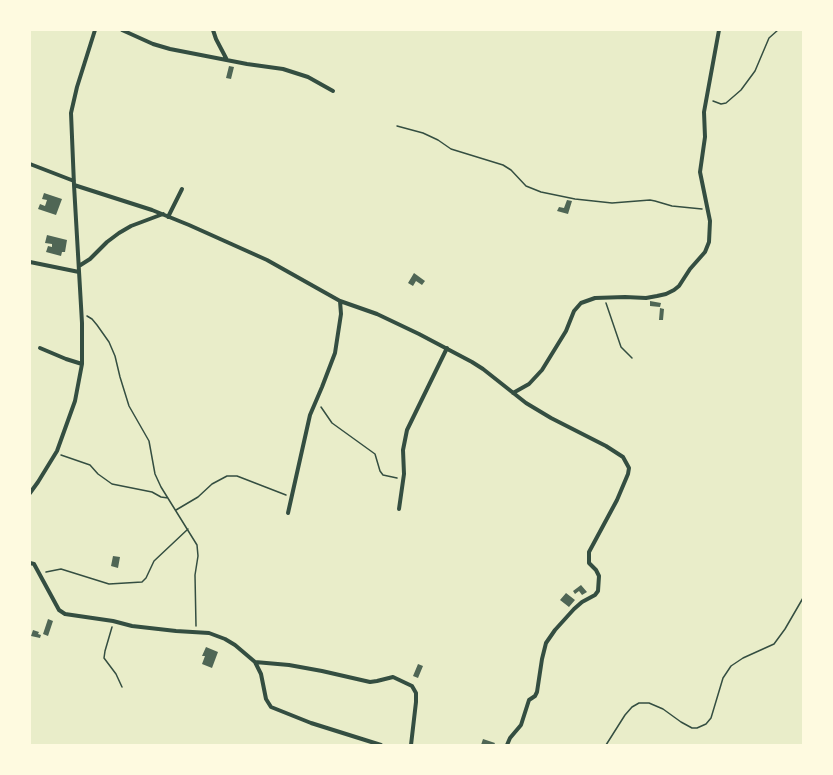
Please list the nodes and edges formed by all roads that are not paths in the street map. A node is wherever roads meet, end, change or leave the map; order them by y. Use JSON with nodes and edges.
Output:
{"nodes":[{"id":1,"x":95,"y":30,"type":"edge"},
{"id":2,"x":122,"y":30,"type":"edge"},
{"id":3,"x":213,"y":30,"type":"edge"},
{"id":4,"x":719,"y":30,"type":"edge"},
{"id":5,"x":227,"y":60,"type":"junction"},
{"id":6,"x":333,"y":91,"type":"dead end"},
{"id":7,"x":30,"y":164,"type":"edge"},
{"id":8,"x":74,"y":183,"type":"junction"},
{"id":9,"x":182,"y":189,"type":"dead end"},
{"id":10,"x":163,"y":214,"type":"junction"},
{"id":11,"x":168,"y":217,"type":"junction"},
{"id":12,"x":30,"y":262,"type":"edge"},
{"id":13,"x":79,"y":266,"type":"junction"},
{"id":14,"x":79,"y":272,"type":"junction"},
{"id":15,"x":340,"y":301,"type":"junction"},
{"id":16,"x":40,"y":348,"type":"dead end"},
{"id":17,"x":446,"y":348,"type":"junction"},
{"id":18,"x":82,"y":364,"type":"junction"},
{"id":19,"x":513,"y":393,"type":"junction"},
{"id":20,"x":30,"y":493,"type":"edge"},
{"id":21,"x":399,"y":509,"type":"dead end"},
{"id":22,"x":288,"y":513,"type":"dead end"},
{"id":23,"x":30,"y":563,"type":"edge"},
{"id":24,"x":255,"y":662,"type":"junction"},
{"id":25,"x":381,"y":745,"type":"edge"},
{"id":26,"x":412,"y":745,"type":"edge"},
{"id":27,"x":507,"y":745,"type":"edge"}],
"edges":[{"from":1,"to":8,"type":"street"},
{"from":2,"to":5,"type":"street"},
{"from":3,"to":5,"type":"street"},
{"from":4,"to":19,"type":"street"},
{"from":5,"to":6,"type":"street"},
{"from":7,"to":8,"type":"street"},
{"from":8,"to":10,"type":"street"},
{"from":8,"to":13,"type":"street"},
{"from":9,"to":11,"type":"street"},
{"from":10,"to":11,"type":"street"},
{"from":10,"to":13,"type":"street"},
{"from":11,"to":15,"type":"street"},
{"from":12,"to":14,"type":"street"},
{"from":13,"to":14,"type":"street"},
{"from":14,"to":18,"type":"street"},
{"from":15,"to":17,"type":"street"},
{"from":15,"to":22,"type":"street"},
{"from":16,"to":18,"type":"street"},
{"from":17,"to":19,"type":"street"},
{"from":17,"to":21,"type":"street"},
{"from":18,"to":20,"type":"street"},
{"from":19,"to":27,"type":"street"},
{"from":23,"to":24,"type":"street"},
{"from":24,"to":25,"type":"street"},
{"from":24,"to":26,"type":"street"}]}
